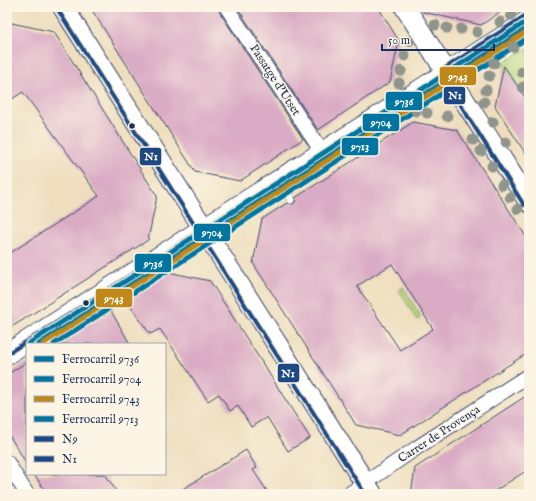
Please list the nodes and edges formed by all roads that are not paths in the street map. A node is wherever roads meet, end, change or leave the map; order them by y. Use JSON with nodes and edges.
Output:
{"nodes":[{"id":1,"x":63,"y":7,"type":"edge"},
{"id":2,"x":405,"y":7,"type":"edge"},
{"id":3,"x":227,"y":8,"type":"edge"},
{"id":4,"x":529,"y":20,"type":"edge"},
{"id":5,"x":447,"y":74,"type":"junction"},
{"id":6,"x":322,"y":152,"type":"junction"},
{"id":7,"x":281,"y":178,"type":"junction"},
{"id":8,"x":291,"y":200,"type":"dead end"},
{"id":9,"x":529,"y":202,"type":"edge"},
{"id":10,"x":203,"y":228,"type":"junction"},
{"id":11,"x":7,"y":354,"type":"edge"},
{"id":12,"x":529,"y":375,"type":"edge"},
{"id":13,"x":7,"y":462,"type":"edge"},
{"id":14,"x":369,"y":488,"type":"edge"},
{"id":15,"x":27,"y":494,"type":"edge"},
{"id":16,"x":349,"y":494,"type":"edge"}],
"edges":[{"from":1,"to":10,"type":"main road"},
{"from":2,"to":5,"type":"main road"},
{"from":3,"to":6,"type":"street","name":"Passatge d'Utset"},
{"from":4,"to":5,"type":"main road"},
{"from":5,"to":6,"type":"main road"},
{"from":5,"to":9,"type":"main road"},
{"from":6,"to":7,"type":"main road"},
{"from":7,"to":8,"type":"lane"},
{"from":7,"to":10,"type":"main road"},
{"from":10,"to":11,"type":"main road"},
{"from":10,"to":14,"type":"main road"},
{"from":12,"to":14,"type":"street","name":"Carrer de Provença"},
{"from":13,"to":15,"type":"street"},
{"from":14,"to":16,"type":"street","name":"Carrer de Provença"}]}
